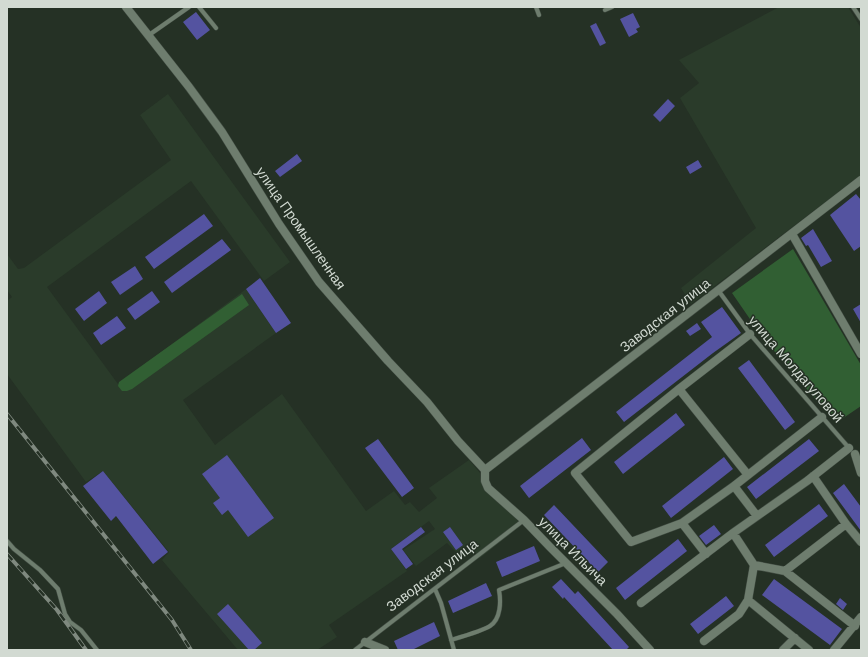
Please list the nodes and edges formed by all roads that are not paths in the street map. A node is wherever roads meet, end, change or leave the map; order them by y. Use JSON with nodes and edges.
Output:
{"nodes":[{"id":1,"x":126,"y":7,"type":"edge"},
{"id":2,"x":189,"y":7,"type":"edge"},
{"id":3,"x":199,"y":7,"type":"edge"},
{"id":4,"x":536,"y":7,"type":"edge"},
{"id":5,"x":612,"y":7,"type":"edge"},
{"id":6,"x":853,"y":7,"type":"edge"},
{"id":7,"x":605,"y":10,"type":"dead end"},
{"id":8,"x":539,"y":15,"type":"dead end"},
{"id":9,"x":861,"y":19,"type":"edge"},
{"id":10,"x":216,"y":28,"type":"dead end"},
{"id":11,"x":148,"y":36,"type":"junction"},
{"id":12,"x":861,"y":180,"type":"edge"},
{"id":13,"x":792,"y":234,"type":"junction"},
{"id":14,"x":718,"y":290,"type":"junction"},
{"id":15,"x":750,"y":334,"type":"junction"},
{"id":16,"x":861,"y":354,"type":"edge"},
{"id":17,"x":679,"y":389,"type":"junction"},
{"id":18,"x":822,"y":417,"type":"junction"},
{"id":19,"x":849,"y":448,"type":"junction"},
{"id":20,"x":858,"y":457,"type":"edge"},
{"id":21,"x":485,"y":470,"type":"junction"},
{"id":22,"x":861,"y":473,"type":"edge"},
{"id":23,"x":748,"y":475,"type":"junction"},
{"id":24,"x":813,"y":476,"type":"junction"},
{"id":25,"x":734,"y":486,"type":"junction"},
{"id":26,"x":757,"y":516,"type":"junction"},
{"id":27,"x":524,"y":520,"type":"junction"},
{"id":28,"x":682,"y":523,"type":"junction"},
{"id":29,"x":846,"y":524,"type":"junction"},
{"id":30,"x":732,"y":533,"type":"junction"},
{"id":31,"x":7,"y":541,"type":"edge"},
{"id":32,"x":861,"y":542,"type":"edge"},
{"id":33,"x":706,"y":554,"type":"junction"},
{"id":34,"x":566,"y":563,"type":"junction"},
{"id":35,"x":754,"y":565,"type":"junction"},
{"id":36,"x":784,"y":571,"type":"junction"},
{"id":37,"x":435,"y":589,"type":"junction"},
{"id":38,"x":748,"y":600,"type":"junction"},
{"id":39,"x":642,"y":603,"type":"dead end"},
{"id":40,"x":861,"y":617,"type":"edge"},
{"id":41,"x":854,"y":626,"type":"junction"},
{"id":42,"x":795,"y":638,"type":"junction"},
{"id":43,"x":451,"y":640,"type":"junction"},
{"id":44,"x":704,"y":641,"type":"dead end"},
{"id":45,"x":365,"y":642,"type":"junction"},
{"id":46,"x":98,"y":650,"type":"edge"},
{"id":47,"x":355,"y":650,"type":"edge"},
{"id":48,"x":385,"y":650,"type":"edge"},
{"id":49,"x":454,"y":650,"type":"edge"},
{"id":50,"x":650,"y":650,"type":"edge"},
{"id":51,"x":784,"y":650,"type":"edge"},
{"id":52,"x":809,"y":650,"type":"edge"},
{"id":53,"x":834,"y":650,"type":"edge"}],
"edges":[{"from":1,"to":11,"type":"street","name":"улица Промышленная"},
{"from":2,"to":11,"type":"lane"},
{"from":3,"to":10,"type":"lane"},
{"from":4,"to":8,"type":"lane"},
{"from":5,"to":7,"type":"lane"},
{"from":6,"to":9,"type":"lane"},
{"from":11,"to":21,"type":"street","name":"улица Промышленная"},
{"from":12,"to":13,"type":"street","name":"Заводская улица"},
{"from":13,"to":14,"type":"street","name":"Заводская улица"},
{"from":13,"to":16,"type":"street"},
{"from":14,"to":15,"type":"lane","name":"улица Молдагуловой"},
{"from":14,"to":21,"type":"street","name":"Заводская улица"},
{"from":15,"to":17,"type":"street"},
{"from":15,"to":18,"type":"lane","name":"улица Молдагуловой"},
{"from":17,"to":23,"type":"street"},
{"from":17,"to":28,"type":"street"},
{"from":18,"to":19,"type":"lane","name":"улица Молдагуловой"},
{"from":18,"to":23,"type":"street"},
{"from":19,"to":20,"type":"lane","name":"улица Молдагуловой"},
{"from":19,"to":24,"type":"street"},
{"from":20,"to":22,"type":"street"},
{"from":21,"to":27,"type":"street","name":"улица Ильича"},
{"from":23,"to":25,"type":"street"},
{"from":24,"to":26,"type":"street"},
{"from":24,"to":29,"type":"street"},
{"from":25,"to":26,"type":"street"},
{"from":25,"to":28,"type":"street"},
{"from":26,"to":30,"type":"street"},
{"from":27,"to":34,"type":"street","name":"улица Ильича"},
{"from":27,"to":37,"type":"lane","name":"Заводская улица"},
{"from":28,"to":33,"type":"street"},
{"from":29,"to":32,"type":"street"},
{"from":29,"to":36,"type":"street"},
{"from":30,"to":33,"type":"street"},
{"from":30,"to":35,"type":"street"},
{"from":31,"to":46,"type":"lane"},
{"from":33,"to":39,"type":"street"},
{"from":34,"to":43,"type":"lane"},
{"from":34,"to":50,"type":"street","name":"улица Ильича"},
{"from":35,"to":36,"type":"street"},
{"from":35,"to":38,"type":"street"},
{"from":36,"to":41,"type":"street"},
{"from":37,"to":43,"type":"lane"},
{"from":37,"to":45,"type":"lane","name":"Заводская улица"},
{"from":38,"to":42,"type":"street"},
{"from":38,"to":44,"type":"street"},
{"from":40,"to":41,"type":"street"},
{"from":41,"to":53,"type":"street"},
{"from":42,"to":51,"type":"street"},
{"from":42,"to":52,"type":"street"},
{"from":43,"to":49,"type":"lane"},
{"from":45,"to":47,"type":"lane","name":"Заводская улица"},
{"from":45,"to":48,"type":"street"}]}
